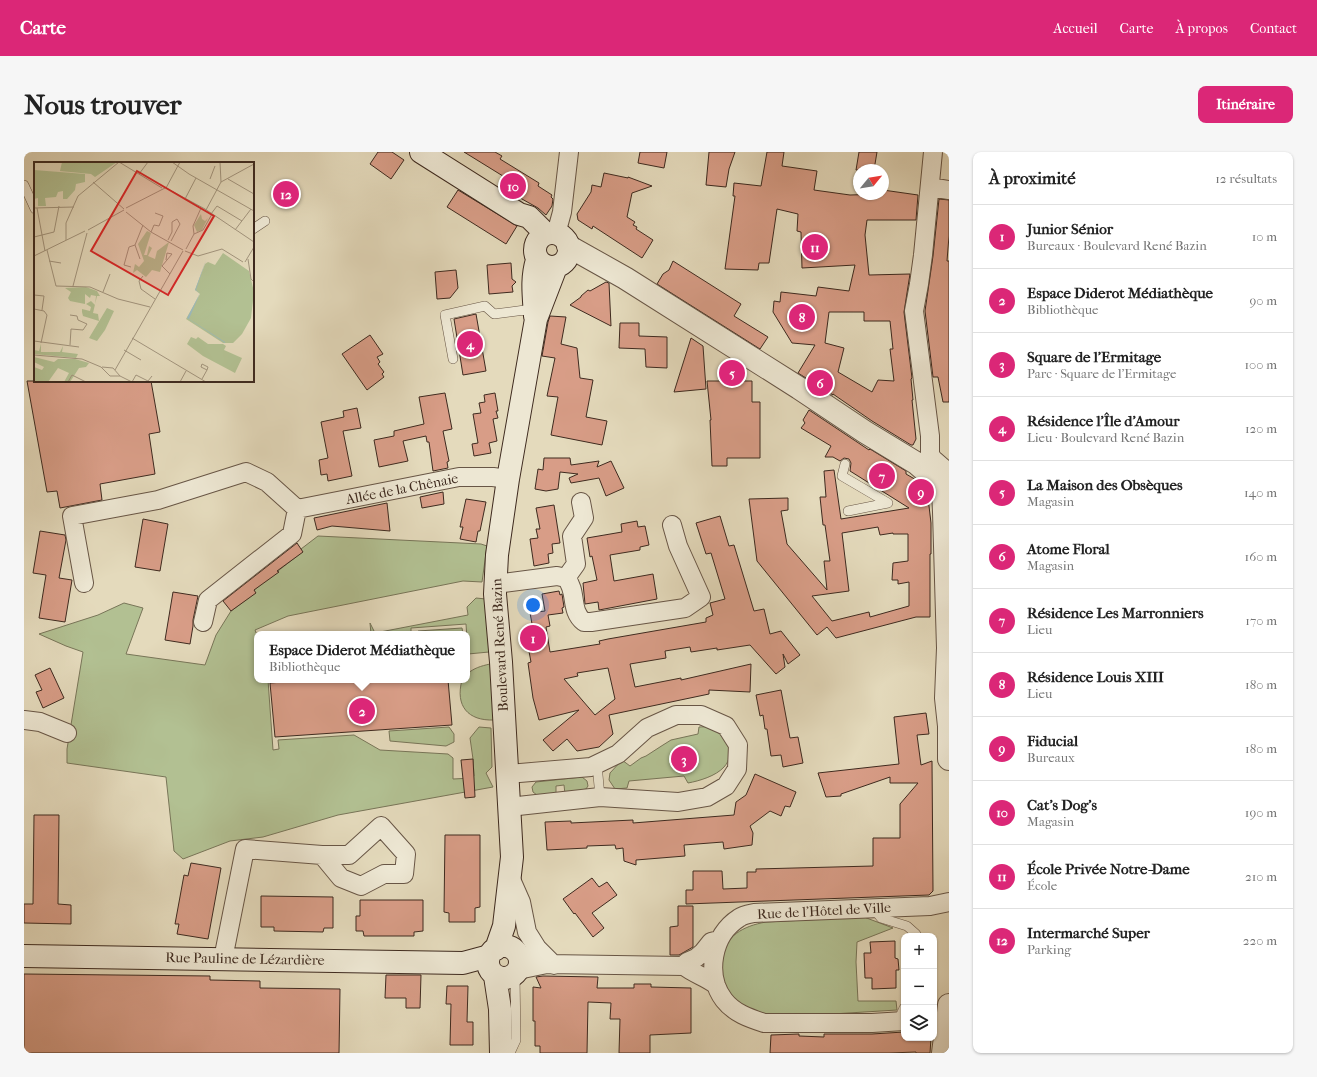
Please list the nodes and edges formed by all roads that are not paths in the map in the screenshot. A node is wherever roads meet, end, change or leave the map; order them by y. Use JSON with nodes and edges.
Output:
{"nodes":[{"id":1,"x":421,"y":152,"type":"edge"},
{"id":2,"x":569,"y":152,"type":"edge"},
{"id":3,"x":933,"y":152,"type":"edge"},
{"id":4,"x":24,"y":185,"type":"edge"},
{"id":5,"x":930,"y":187,"type":"junction"},
{"id":6,"x":949,"y":190,"type":"edge"},
{"id":7,"x":34,"y":207,"type":"edge"},
{"id":8,"x":265,"y":221,"type":"dead end"},
{"id":9,"x":254,"y":228,"type":"edge"},
{"id":10,"x":551,"y":251,"type":"junction"},
{"id":11,"x":536,"y":320,"type":"junction"},
{"id":12,"x":453,"y":359,"type":"dead end"},
{"id":13,"x":923,"y":459,"type":"junction"},
{"id":14,"x":845,"y":464,"type":"dead end"},
{"id":15,"x":508,"y":480,"type":"junction"},
{"id":16,"x":947,"y":480,"type":"edge"},
{"id":17,"x":581,"y":502,"type":"dead end"},
{"id":18,"x":297,"y":509,"type":"junction"},
{"id":19,"x":848,"y":511,"type":"dead end"},
{"id":20,"x":672,"y":525,"type":"dead end"},
{"id":21,"x":566,"y":578,"type":"junction"},
{"id":22,"x":84,"y":583,"type":"dead end"},
{"id":23,"x":495,"y":584,"type":"junction"},
{"id":24,"x":203,"y":622,"type":"dead end"},
{"id":25,"x":948,"y":710,"type":"edge"},
{"id":26,"x":24,"y":720,"type":"edge"},
{"id":27,"x":67,"y":733,"type":"dead end"},
{"id":28,"x":949,"y":759,"type":"edge"},
{"id":29,"x":596,"y":764,"type":"junction"},
{"id":30,"x":507,"y":774,"type":"junction"},
{"id":31,"x":600,"y":798,"type":"junction"},
{"id":32,"x":509,"y":807,"type":"junction"},
{"id":33,"x":322,"y":854,"type":"dead end"},
{"id":34,"x":510,"y":877,"type":"junction"},
{"id":35,"x":949,"y":902,"type":"edge"},
{"id":36,"x":873,"y":908,"type":"junction"},
{"id":37,"x":915,"y":933,"type":"edge"},
{"id":38,"x":719,"y":940,"type":"junction"},
{"id":39,"x":24,"y":956,"type":"edge"},
{"id":40,"x":510,"y":958,"type":"junction"},
{"id":41,"x":224,"y":959,"type":"junction"},
{"id":42,"x":550,"y":964,"type":"junction"},
{"id":43,"x":684,"y":966,"type":"junction"},
{"id":44,"x":716,"y":985,"type":"junction"},
{"id":45,"x":945,"y":1015,"type":"edge"},
{"id":46,"x":901,"y":1016,"type":"edge"},
{"id":47,"x":500,"y":1053,"type":"edge"},
{"id":48,"x":510,"y":1053,"type":"edge"},
{"id":49,"x":943,"y":1053,"type":"edge"}],
"edges":[{"from":1,"to":10,"type":"main road"},
{"from":2,"to":10,"type":"street"},
{"from":3,"to":5,"type":"street"},
{"from":4,"to":7,"type":"lane"},
{"from":5,"to":6,"type":"street"},
{"from":5,"to":13,"type":"street"},
{"from":8,"to":9,"type":"lane"},
{"from":10,"to":11,"type":"main road","name":"Boulevard René Bazin"},
{"from":10,"to":13,"type":"main road"},
{"from":11,"to":12,"type":"lane"},
{"from":11,"to":15,"type":"main road","name":"Boulevard René Bazin"},
{"from":13,"to":16,"type":"main road"},
{"from":14,"to":19,"type":"lane"},
{"from":15,"to":18,"type":"street","name":"Allée de la Chênaie"},
{"from":15,"to":23,"type":"main road","name":"Boulevard René Bazin"},
{"from":16,"to":25,"type":"main road"},
{"from":17,"to":21,"type":"street"},
{"from":18,"to":22,"type":"street"},
{"from":18,"to":24,"type":"street"},
{"from":20,"to":21,"type":"street"},
{"from":21,"to":23,"type":"street"},
{"from":23,"to":30,"type":"main road","name":"Boulevard René Bazin"},
{"from":25,"to":28,"type":"main road"},
{"from":26,"to":27,"type":"street"},
{"from":29,"to":30,"type":"street"},
{"from":29,"to":31,"type":"lane"},
{"from":29,"to":31,"type":"street"},
{"from":30,"to":32,"type":"main road","name":"Boulevard René Bazin"},
{"from":31,"to":32,"type":"street"},
{"from":32,"to":34,"type":"main road","name":"Boulevard René Bazin"},
{"from":33,"to":41,"type":"street"},
{"from":34,"to":40,"type":"main road","name":"Boulevard René Bazin"},
{"from":34,"to":40,"type":"street"},
{"from":35,"to":36,"type":"street","name":"Rue de l'Hôtel de Ville"},
{"from":36,"to":37,"type":"lane"},
{"from":36,"to":38,"type":"street","name":"Rue de l'Hôtel de Ville"},
{"from":38,"to":43,"type":"street"},
{"from":38,"to":44,"type":"street","name":"Rue de l'Hôtel de Ville"},
{"from":39,"to":41,"type":"main road","name":"Rue Pauline de Lézardière"},
{"from":40,"to":41,"type":"main road","name":"Rue Pauline de Lézardière"},
{"from":40,"to":42,"type":"street","name":"Rue Pauline de Lézardière"},
{"from":40,"to":42,"type":"street"},
{"from":40,"to":47,"type":"main road"},
{"from":40,"to":48,"type":"lane"},
{"from":42,"to":43,"type":"street","name":"Rue Pauline de Lézardière"},
{"from":43,"to":44,"type":"street"},
{"from":44,"to":46,"type":"street","name":"Rue de l'Hôtel de Ville"},
{"from":45,"to":49,"type":"main road"}]}
